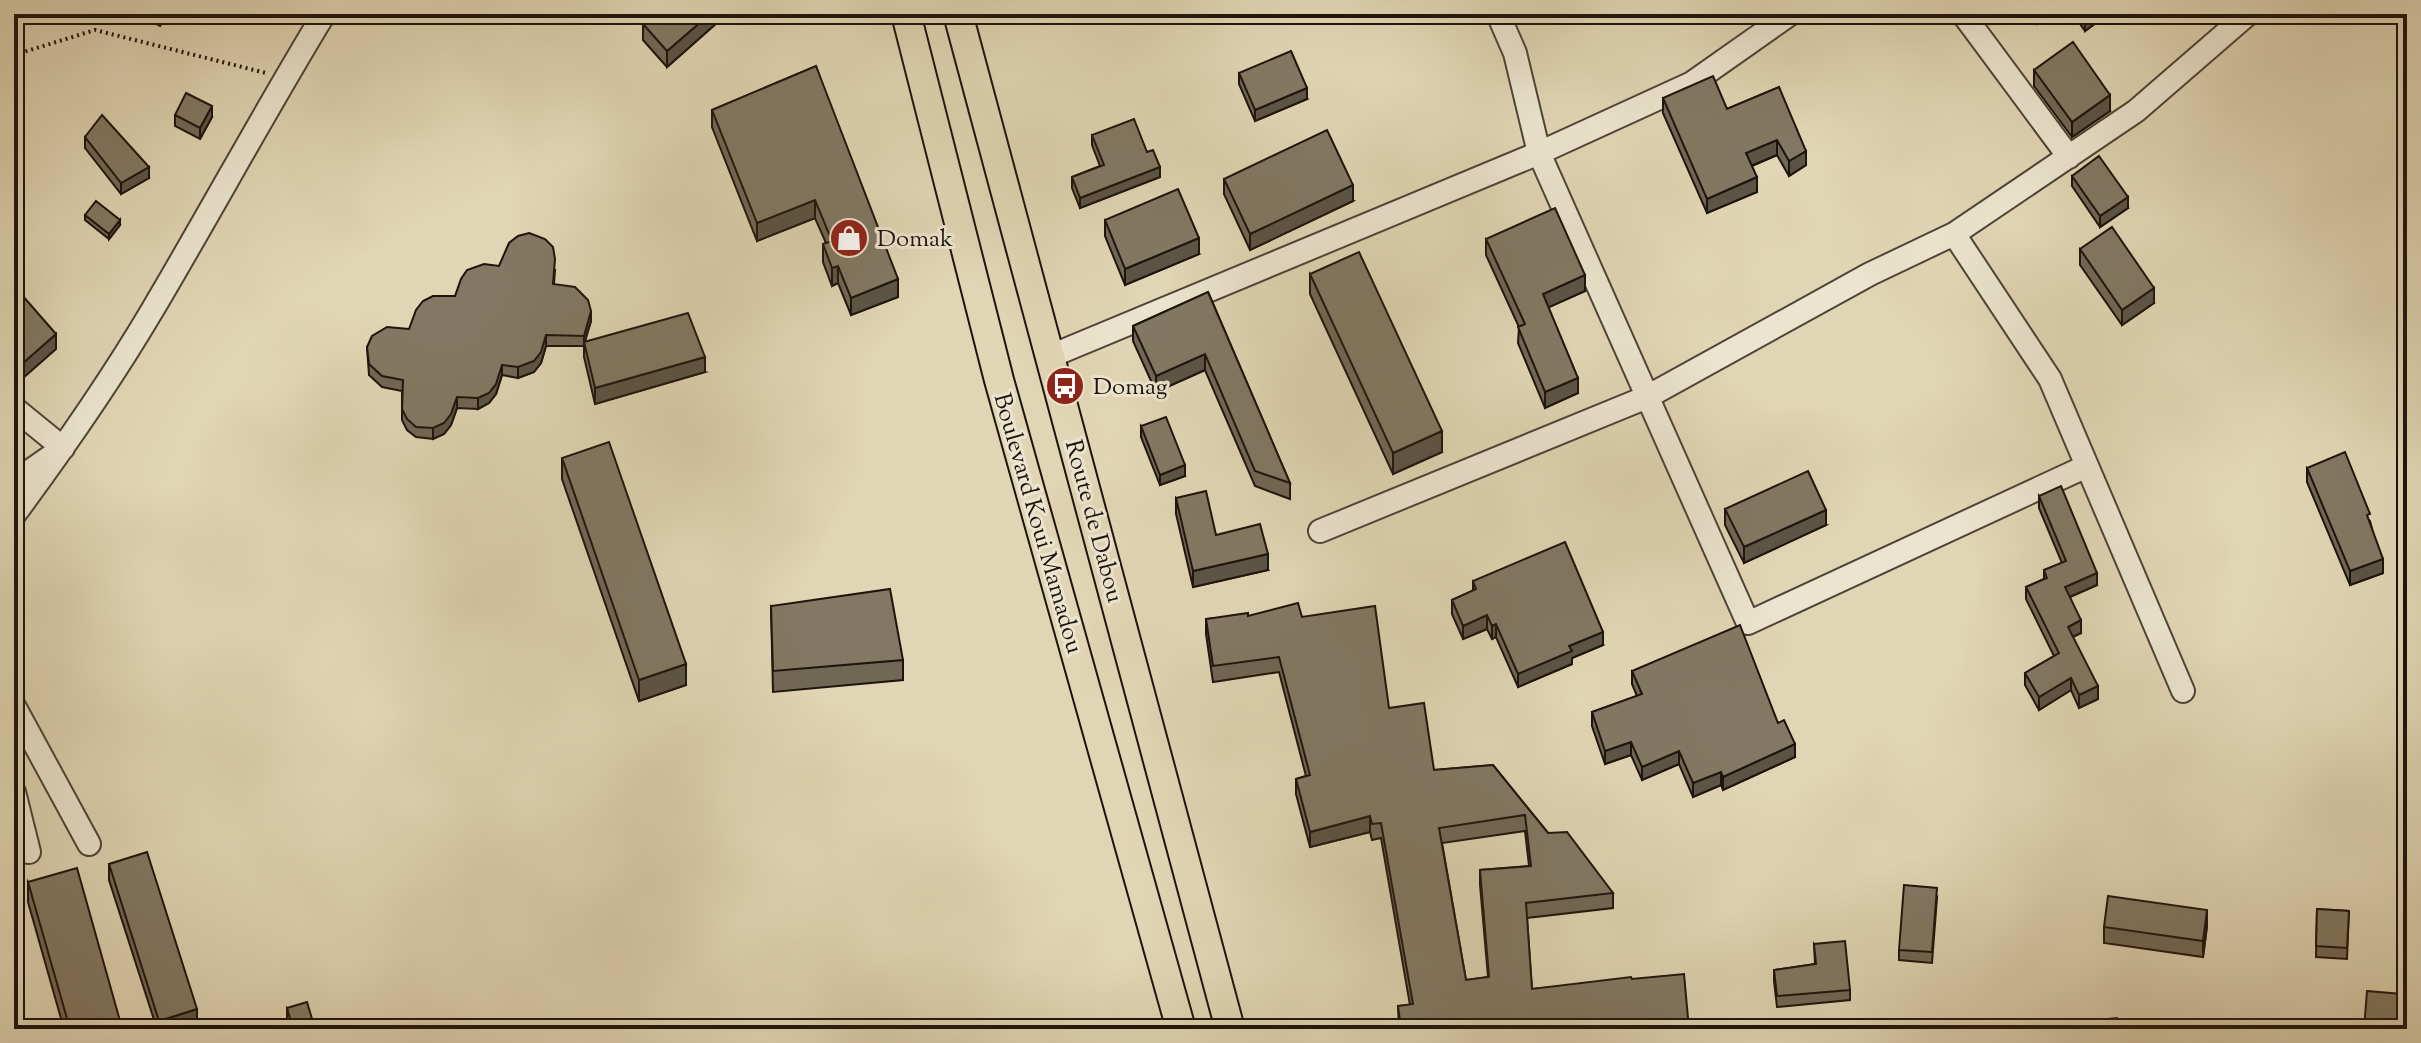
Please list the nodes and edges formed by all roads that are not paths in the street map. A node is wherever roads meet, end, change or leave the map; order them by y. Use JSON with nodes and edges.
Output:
{"nodes":[{"id":1,"x":324,"y":14,"type":"edge"},
{"id":2,"x":906,"y":14,"type":"edge"},
{"id":3,"x":958,"y":14,"type":"edge"},
{"id":4,"x":1498,"y":14,"type":"edge"},
{"id":5,"x":1790,"y":14,"type":"edge"},
{"id":6,"x":1963,"y":14,"type":"edge"},
{"id":7,"x":2248,"y":14,"type":"edge"},
{"id":8,"x":1539,"y":153,"type":"junction"},
{"id":9,"x":2069,"y":157,"type":"junction"},
{"id":10,"x":1954,"y":234,"type":"junction"},
{"id":11,"x":1051,"y":356,"type":"junction"},
{"id":12,"x":1647,"y":397,"type":"junction"},
{"id":13,"x":14,"y":408,"type":"edge"},
{"id":14,"x":63,"y":448,"type":"junction"},
{"id":15,"x":2087,"y":466,"type":"junction"},
{"id":16,"x":14,"y":482,"type":"edge"},
{"id":17,"x":14,"y":515,"type":"edge"},
{"id":18,"x":1320,"y":531,"type":"dead end"},
{"id":19,"x":2183,"y":691,"type":"dead end"},
{"id":20,"x":15,"y":715,"type":"edge"},
{"id":21,"x":14,"y":792,"type":"edge"},
{"id":22,"x":89,"y":844,"type":"dead end"},
{"id":23,"x":29,"y":852,"type":"dead end"},
{"id":24,"x":1181,"y":1029,"type":"edge"},
{"id":25,"x":1230,"y":1029,"type":"edge"}],
"edges":[{"from":1,"to":14,"type":"street"},
{"from":2,"to":24,"type":"main road","name":"Boulevard Koui Mamadou"},
{"from":3,"to":11,"type":"main road","name":"Route de Dabou"},
{"from":4,"to":8,"type":"street"},
{"from":5,"to":8,"type":"street"},
{"from":6,"to":9,"type":"street"},
{"from":7,"to":9,"type":"street"},
{"from":8,"to":11,"type":"street"},
{"from":8,"to":12,"type":"street"},
{"from":9,"to":10,"type":"street"},
{"from":10,"to":12,"type":"street"},
{"from":10,"to":15,"type":"street"},
{"from":11,"to":25,"type":"main road","name":"Route de Dabou"},
{"from":12,"to":15,"type":"street"},
{"from":12,"to":18,"type":"street"},
{"from":13,"to":14,"type":"street"},
{"from":14,"to":16,"type":"street"},
{"from":14,"to":17,"type":"street"},
{"from":15,"to":19,"type":"street"},
{"from":20,"to":22,"type":"street"},
{"from":21,"to":23,"type":"street"}]}
